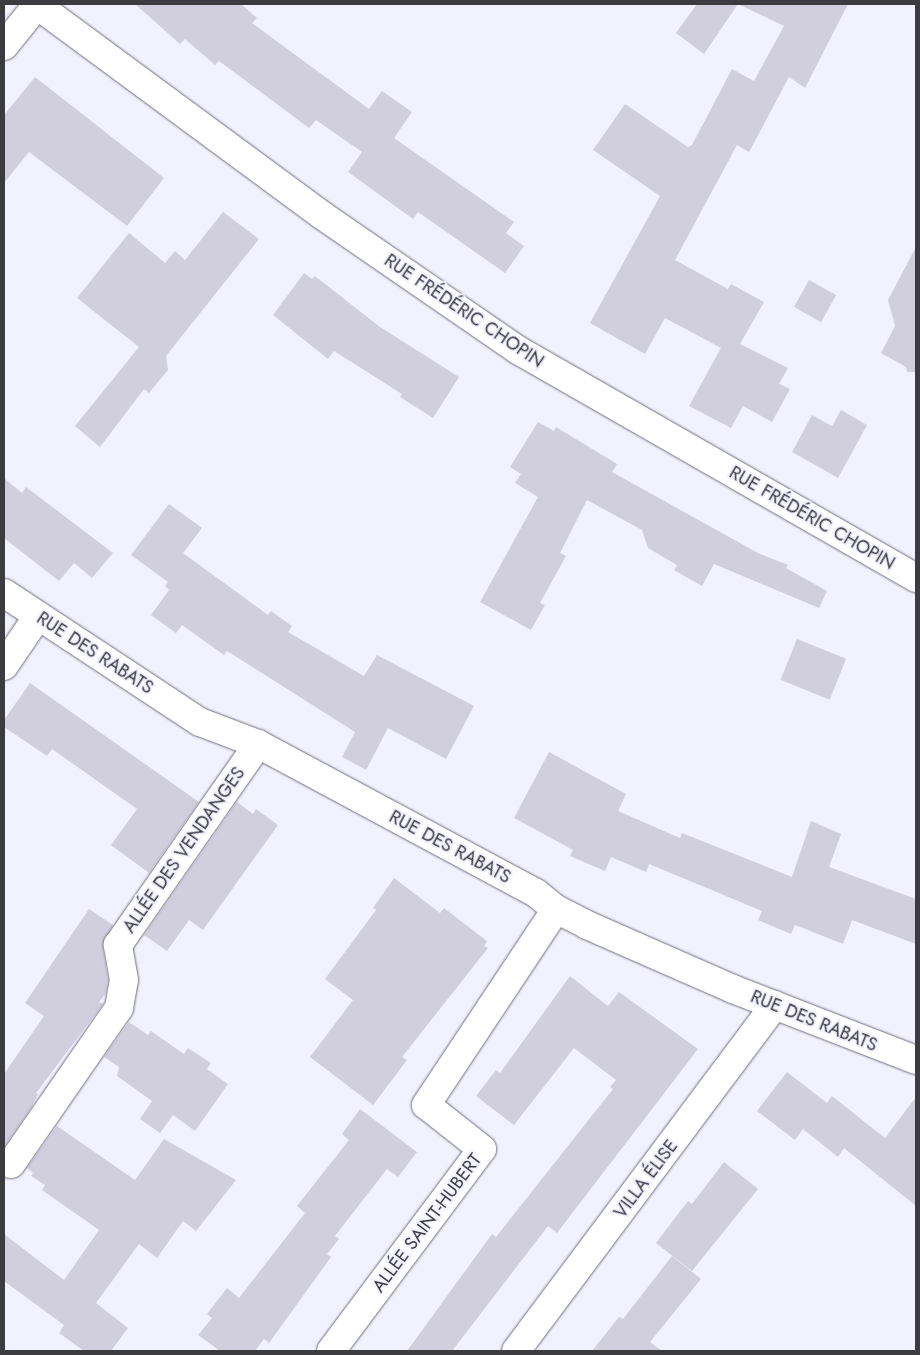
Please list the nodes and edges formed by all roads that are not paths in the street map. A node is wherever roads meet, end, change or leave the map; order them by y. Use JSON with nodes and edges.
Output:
{"nodes":[{"id":1,"x":38,"y":4,"type":"edge"},
{"id":2,"x":4,"y":46,"type":"edge"},
{"id":3,"x":916,"y":578,"type":"edge"},
{"id":4,"x":4,"y":593,"type":"edge"},
{"id":5,"x":38,"y":616,"type":"junction"},
{"id":6,"x":4,"y":666,"type":"edge"},
{"id":7,"x":258,"y":744,"type":"junction"},
{"id":8,"x":556,"y":909,"type":"junction"},
{"id":9,"x":775,"y":1005,"type":"junction"},
{"id":10,"x":916,"y":1060,"type":"edge"},
{"id":11,"x":11,"y":1164,"type":"dead end"},
{"id":12,"x":331,"y":1351,"type":"edge"},
{"id":13,"x":516,"y":1351,"type":"edge"}],
"edges":[{"from":1,"to":2,"type":"street"},
{"from":1,"to":3,"type":"street","name":"RUE FRÉDÉRIC CHOPIN"},
{"from":4,"to":5,"type":"street","name":"RUE DES RABATS"},
{"from":5,"to":6,"type":"street"},
{"from":5,"to":7,"type":"street","name":"RUE DES RABATS"},
{"from":7,"to":8,"type":"street","name":"RUE DES RABATS"},
{"from":7,"to":11,"type":"street","name":"ALLÉE DES VENDANGES"},
{"from":8,"to":9,"type":"street","name":"RUE DES RABATS"},
{"from":8,"to":12,"type":"street","name":"ALLÉE SAINT-HUBERT"},
{"from":9,"to":10,"type":"street","name":"RUE DES RABATS"},
{"from":9,"to":13,"type":"street","name":"VILLA ÉLISE"}]}
